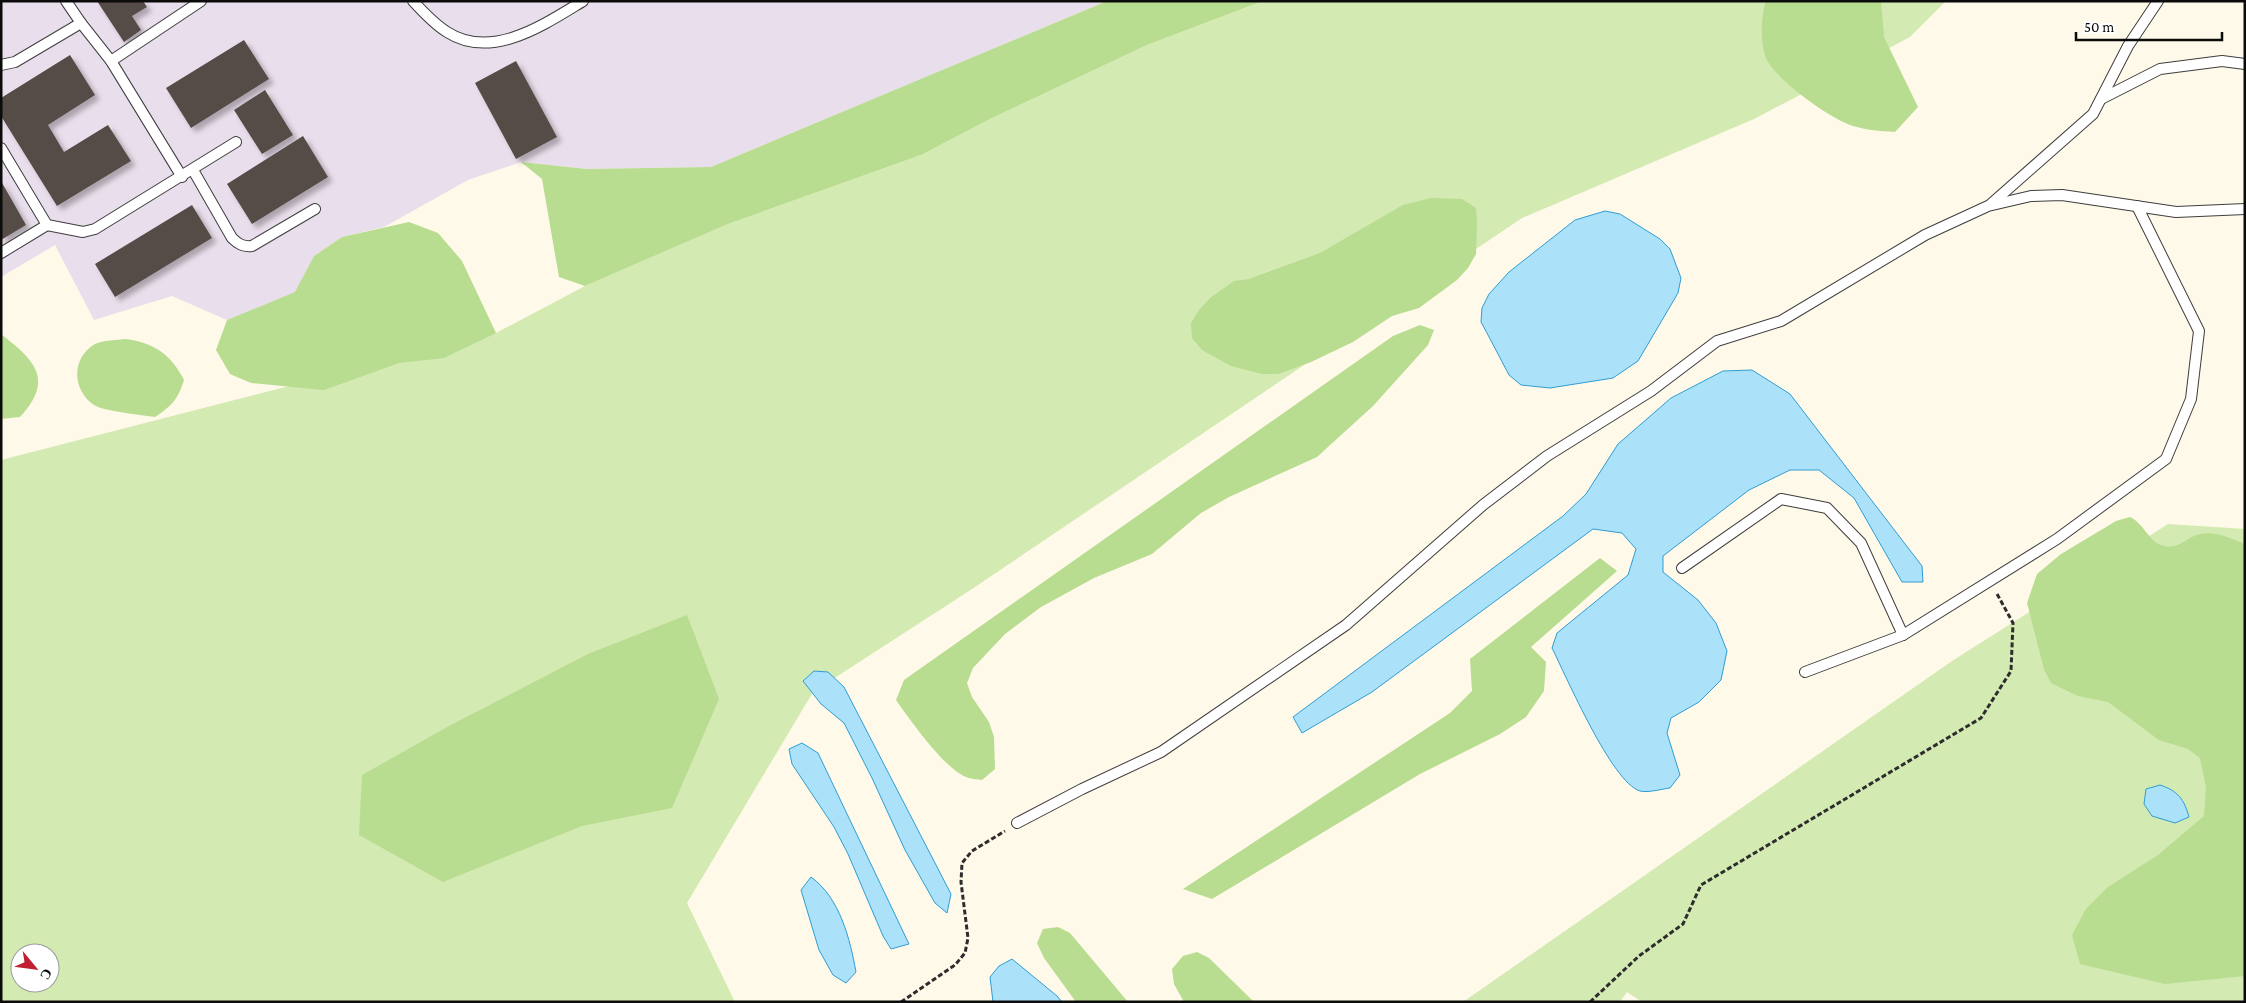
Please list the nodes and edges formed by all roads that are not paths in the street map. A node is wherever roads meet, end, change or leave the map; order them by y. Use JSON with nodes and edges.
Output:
{"nodes":[{"id":1,"x":66,"y":1,"type":"edge"},
{"id":2,"x":201,"y":1,"type":"edge"},
{"id":3,"x":413,"y":1,"type":"edge"},
{"id":4,"x":583,"y":1,"type":"edge"},
{"id":5,"x":2158,"y":1,"type":"edge"},
{"id":6,"x":81,"y":24,"type":"junction"},
{"id":7,"x":111,"y":61,"type":"junction"},
{"id":8,"x":2245,"y":64,"type":"edge"},
{"id":9,"x":1,"y":65,"type":"edge"},
{"id":10,"x":2101,"y":99,"type":"junction"},
{"id":11,"x":236,"y":142,"type":"dead end"},
{"id":12,"x":1,"y":148,"type":"edge"},
{"id":13,"x":193,"y":170,"type":"junction"},
{"id":14,"x":182,"y":177,"type":"junction"},
{"id":15,"x":1988,"y":206,"type":"junction"},
{"id":16,"x":2137,"y":206,"type":"junction"},
{"id":17,"x":315,"y":209,"type":"dead end"},
{"id":18,"x":2245,"y":209,"type":"edge"},
{"id":19,"x":47,"y":225,"type":"junction"},
{"id":20,"x":1,"y":253,"type":"edge"},
{"id":21,"x":1682,"y":568,"type":"dead end"},
{"id":22,"x":1902,"y":635,"type":"junction"},
{"id":23,"x":1805,"y":672,"type":"dead end"},
{"id":24,"x":1017,"y":823,"type":"road end"}],
"edges":[{"from":1,"to":6,"type":"lane"},
{"from":2,"to":7,"type":"lane"},
{"from":3,"to":4,"type":"lane"},
{"from":5,"to":10,"type":"lane"},
{"from":6,"to":7,"type":"lane"},
{"from":6,"to":9,"type":"lane"},
{"from":7,"to":14,"type":"lane"},
{"from":8,"to":10,"type":"lane"},
{"from":10,"to":15,"type":"lane"},
{"from":11,"to":13,"type":"lane"},
{"from":12,"to":19,"type":"lane"},
{"from":13,"to":14,"type":"lane"},
{"from":13,"to":17,"type":"lane"},
{"from":14,"to":19,"type":"lane"},
{"from":15,"to":16,"type":"lane"},
{"from":15,"to":24,"type":"lane"},
{"from":16,"to":18,"type":"lane"},
{"from":16,"to":22,"type":"lane"},
{"from":19,"to":20,"type":"lane"},
{"from":21,"to":22,"type":"lane"},
{"from":22,"to":23,"type":"lane"}]}
